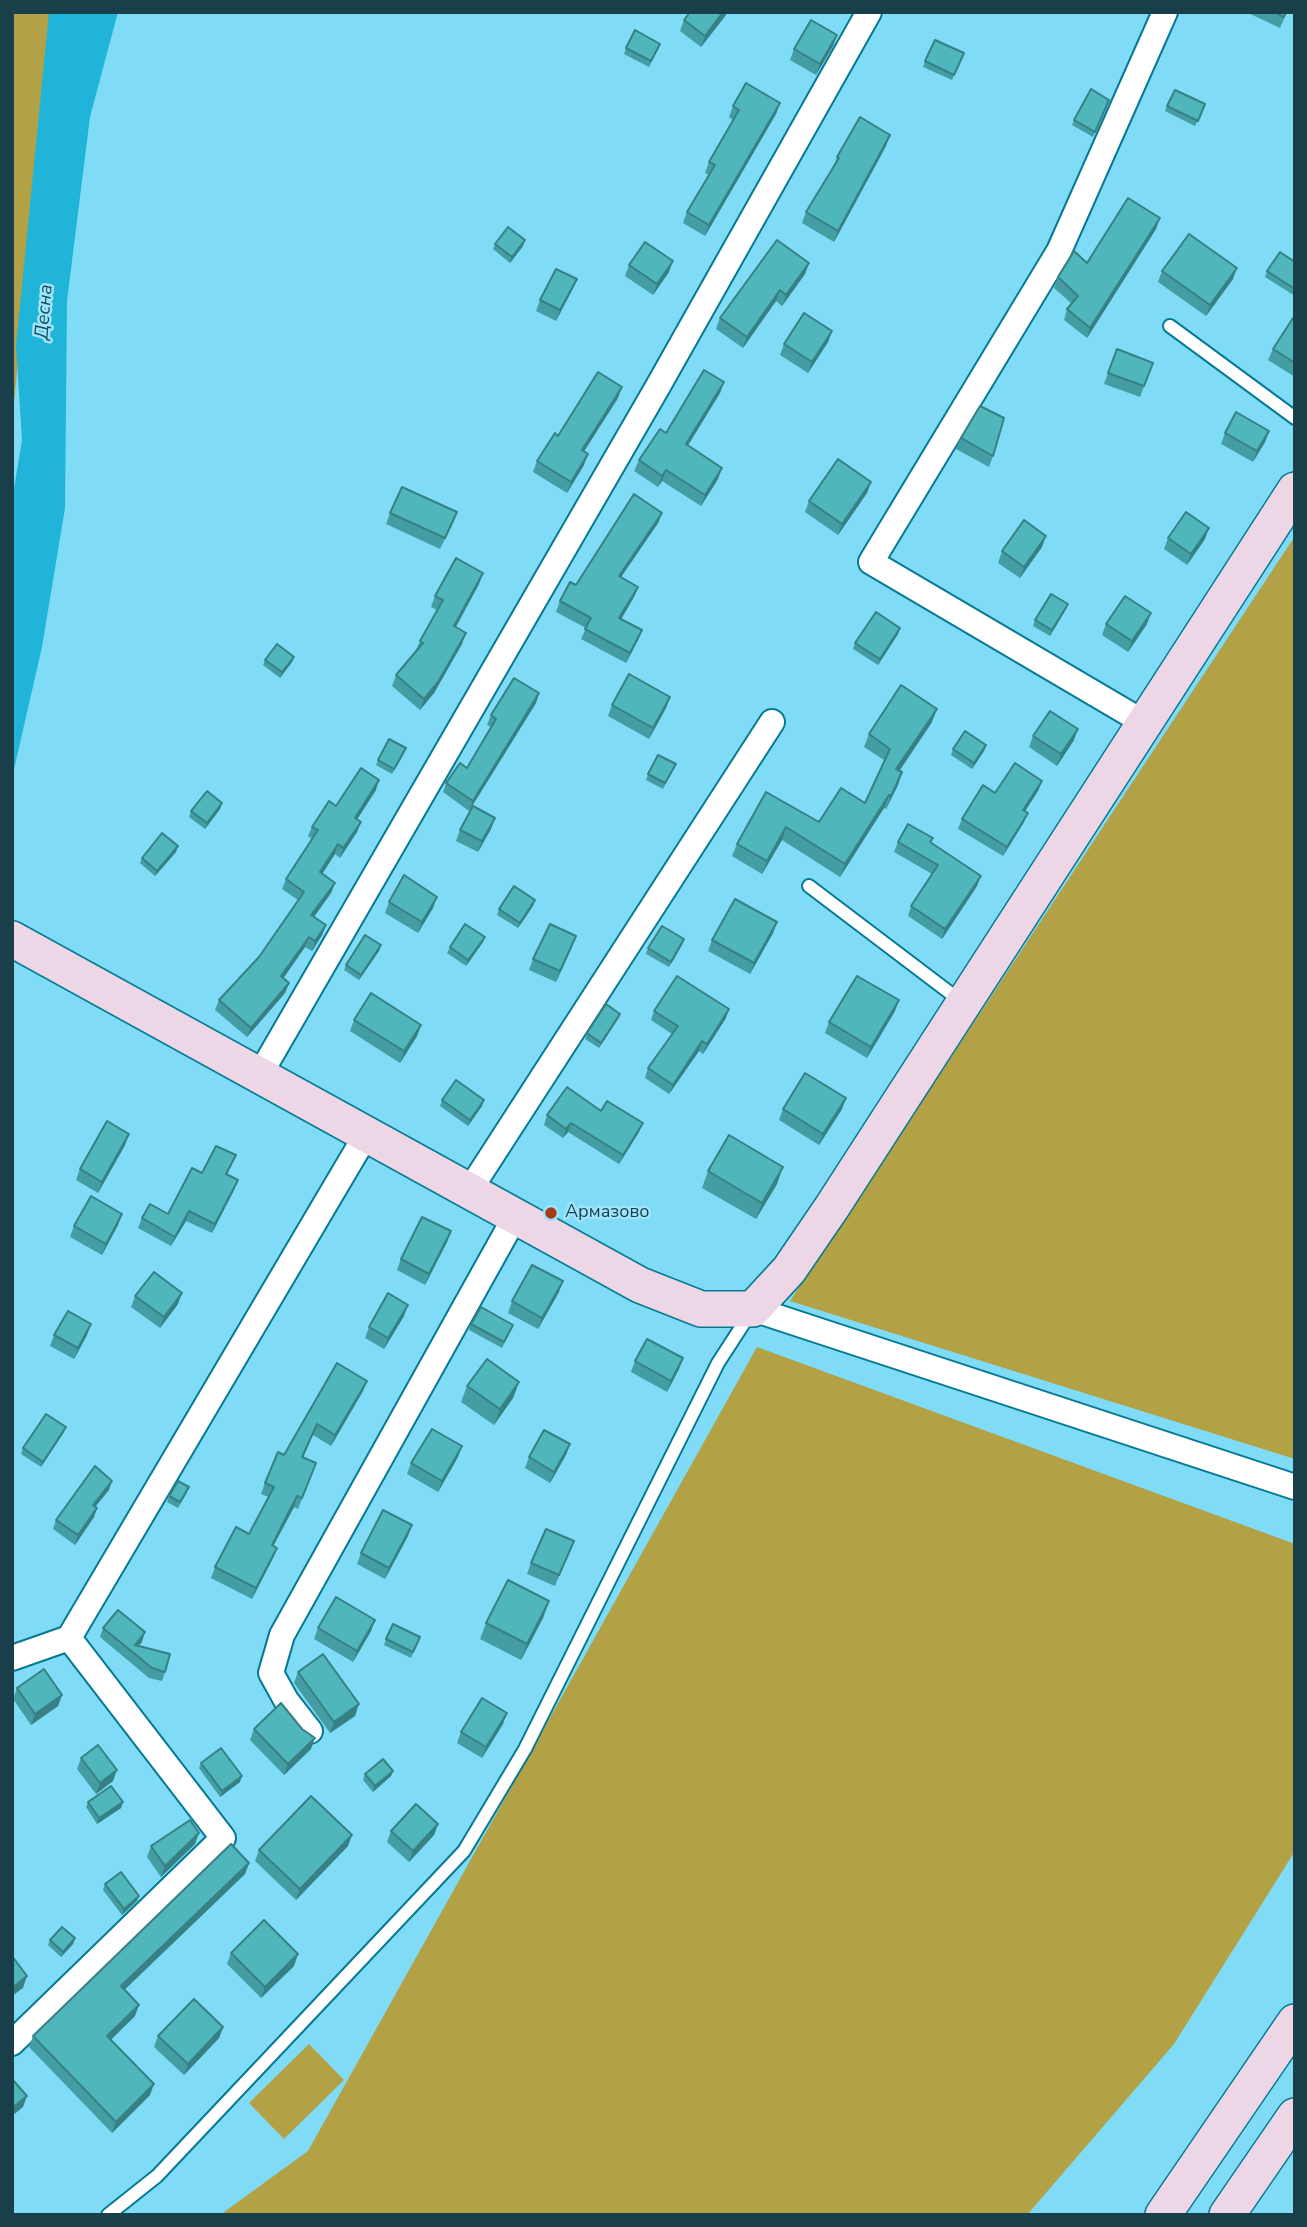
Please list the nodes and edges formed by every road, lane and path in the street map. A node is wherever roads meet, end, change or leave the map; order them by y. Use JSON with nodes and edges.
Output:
{"nodes":[{"id":1,"x":869,"y":12,"type":"edge"},
{"id":2,"x":1165,"y":12,"type":"edge"},
{"id":3,"x":1170,"y":326,"type":"dead end"},
{"id":4,"x":1295,"y":418,"type":"edge"},
{"id":5,"x":1295,"y":490,"type":"edge"},
{"id":6,"x":772,"y":722,"type":"dead end"},
{"id":7,"x":1143,"y":722,"type":"junction"},
{"id":8,"x":809,"y":886,"type":"dead end"},
{"id":9,"x":12,"y":939,"type":"edge"},
{"id":10,"x":964,"y":1003,"type":"junction"},
{"id":11,"x":258,"y":1076,"type":"junction"},
{"id":12,"x":366,"y":1135,"type":"junction"},
{"id":13,"x":469,"y":1191,"type":"junction"},
{"id":14,"x":515,"y":1217,"type":"junction"},
{"id":15,"x":753,"y":1309,"type":"junction"},
{"id":16,"x":1295,"y":1487,"type":"edge"},
{"id":17,"x":69,"y":1637,"type":"junction"},
{"id":18,"x":12,"y":1658,"type":"edge"},
{"id":19,"x":310,"y":1731,"type":"edge"},
{"id":20,"x":1295,"y":2022,"type":"edge"},
{"id":21,"x":12,"y":2043,"type":"edge"},
{"id":22,"x":1295,"y":2116,"type":"edge"},
{"id":23,"x":108,"y":2215,"type":"edge"},
{"id":24,"x":1163,"y":2215,"type":"edge"},
{"id":25,"x":1227,"y":2215,"type":"edge"}],
"edges":[{"from":1,"to":11,"type":"street"},
{"from":2,"to":7,"type":"street"},
{"from":3,"to":4,"type":"lane"},
{"from":5,"to":7,"type":"street"},
{"from":6,"to":13,"type":"street"},
{"from":7,"to":10,"type":"street"},
{"from":8,"to":10,"type":"lane"},
{"from":9,"to":11,"type":"street"},
{"from":10,"to":15,"type":"street"},
{"from":11,"to":12,"type":"street"},
{"from":12,"to":13,"type":"street"},
{"from":12,"to":17,"type":"street"},
{"from":13,"to":14,"type":"street"},
{"from":14,"to":15,"type":"street"},
{"from":14,"to":19,"type":"street"},
{"from":15,"to":16,"type":"street"},
{"from":15,"to":23,"type":"lane"},
{"from":17,"to":18,"type":"street"},
{"from":17,"to":21,"type":"street"},
{"from":20,"to":24,"type":"street"},
{"from":22,"to":25,"type":"street"}]}
